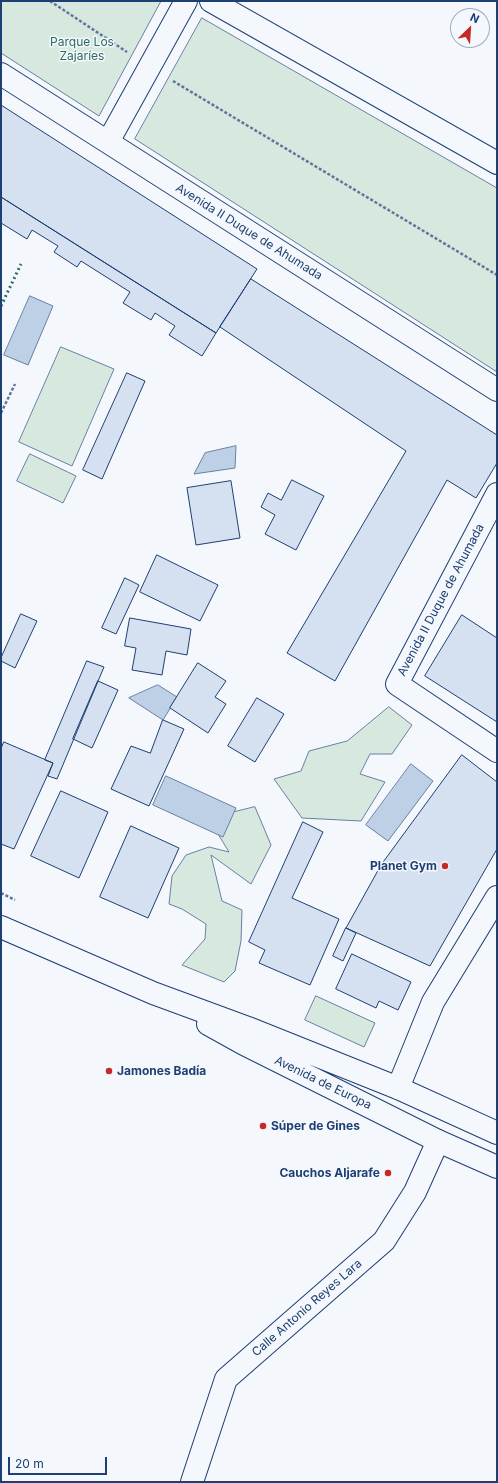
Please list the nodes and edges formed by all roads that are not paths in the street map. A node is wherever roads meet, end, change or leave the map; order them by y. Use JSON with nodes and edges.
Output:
{"nodes":[{"id":1,"x":186,"y":1,"type":"edge"},
{"id":2,"x":211,"y":1,"type":"edge"},
{"id":3,"x":1,"y":74,"type":"edge"},
{"id":4,"x":108,"y":142,"type":"junction"},
{"id":5,"x":497,"y":162,"type":"edge"},
{"id":6,"x":497,"y":390,"type":"edge"},
{"id":7,"x":497,"y":494,"type":"edge"},
{"id":8,"x":497,"y":751,"type":"edge"},
{"id":9,"x":497,"y":897,"type":"edge"},
{"id":10,"x":1,"y":927,"type":"edge"},
{"id":11,"x":153,"y":993,"type":"junction"},
{"id":12,"x":398,"y":1088,"type":"junction"},
{"id":13,"x":497,"y":1133,"type":"edge"},
{"id":14,"x":438,"y":1140,"type":"junction"},
{"id":15,"x":497,"y":1150,"type":"edge"},
{"id":16,"x":497,"y":1167,"type":"edge"},
{"id":17,"x":192,"y":1482,"type":"edge"}],
"edges":[{"from":1,"to":4,"type":"street"},
{"from":2,"to":5,"type":"street"},
{"from":3,"to":4,"type":"street","name":"Avenida II Duque de Ahumada"},
{"from":4,"to":6,"type":"street","name":"Avenida II Duque de Ahumada"},
{"from":7,"to":8,"type":"street","name":"Avenida II Duque de Ahumada"},
{"from":9,"to":12,"type":"street"},
{"from":10,"to":11,"type":"street","name":"Avenida de Europa"},
{"from":11,"to":12,"type":"street","name":"Avenida de Europa"},
{"from":11,"to":14,"type":"street","name":"Avenida de Europa"},
{"from":12,"to":13,"type":"street","name":"Avenida de Europa"},
{"from":14,"to":15,"type":"street"},
{"from":14,"to":16,"type":"street","name":"Avenida de Europa"},
{"from":14,"to":17,"type":"street","name":"Calle Antonio Reyes Lara"}]}
